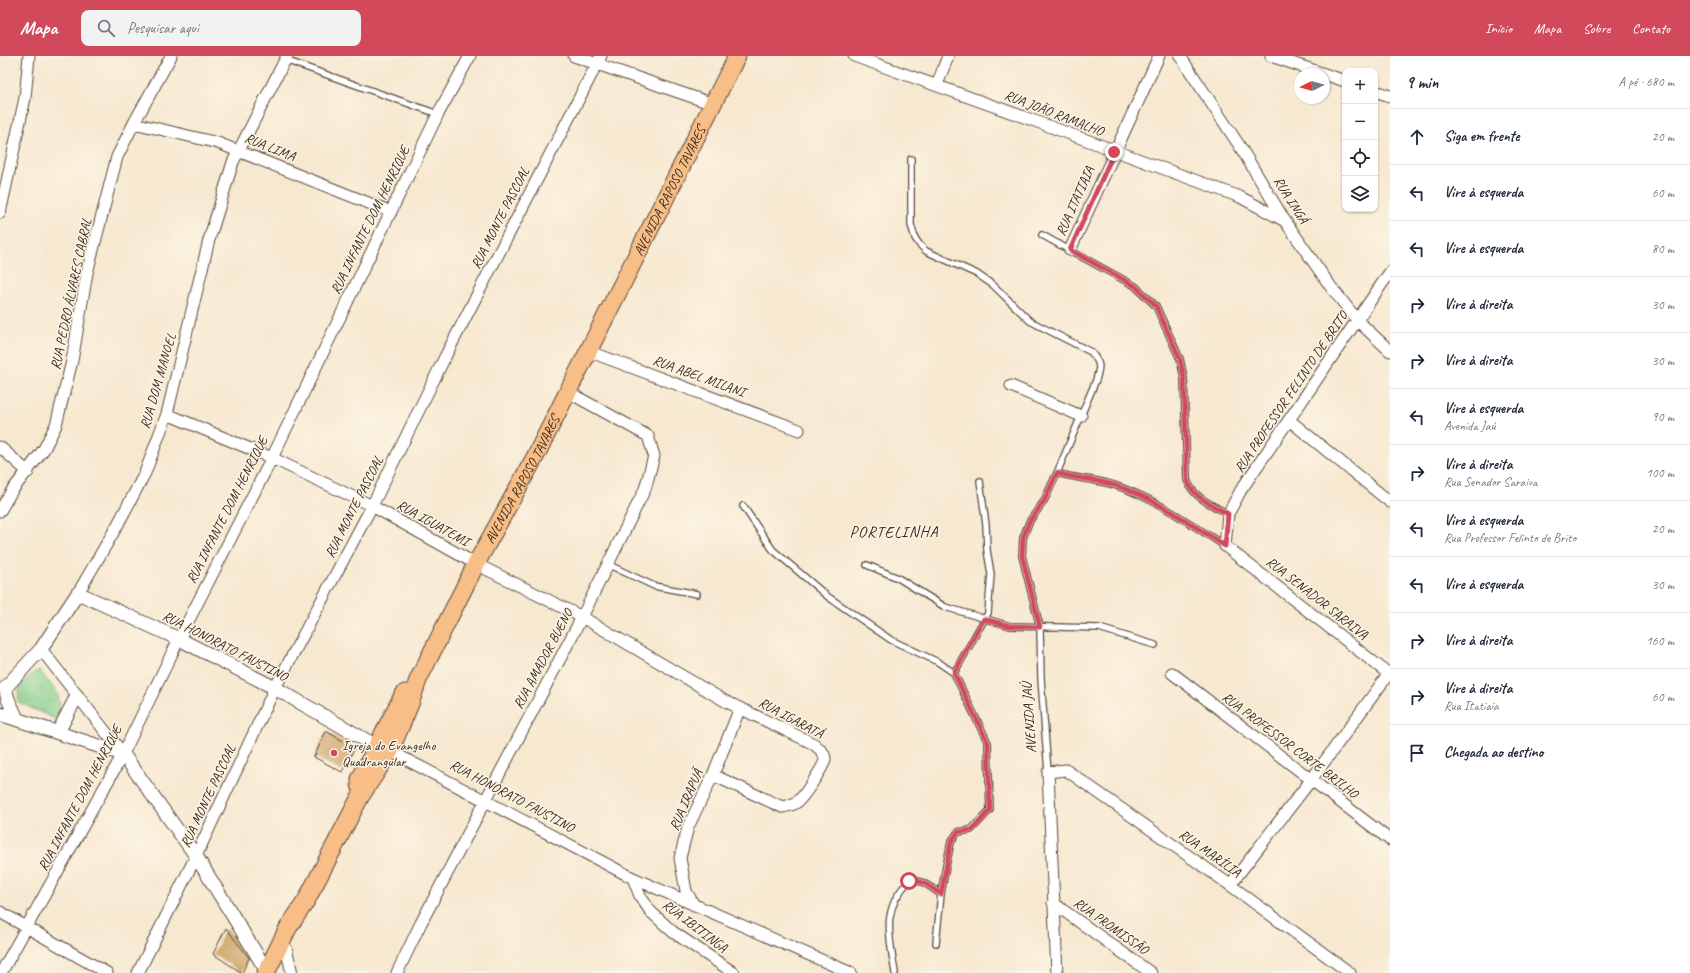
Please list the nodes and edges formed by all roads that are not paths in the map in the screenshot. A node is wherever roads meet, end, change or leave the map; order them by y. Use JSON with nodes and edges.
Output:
{"nodes":[{"id":1,"x":171,"y":56,"type":"edge"},
{"id":2,"x":470,"y":56,"type":"edge"},
{"id":3,"x":574,"y":56,"type":"edge"},
{"id":4,"x":737,"y":56,"type":"edge"},
{"id":5,"x":854,"y":56,"type":"edge"},
{"id":6,"x":948,"y":56,"type":"edge"},
{"id":7,"x":1159,"y":56,"type":"edge"},
{"id":8,"x":1180,"y":56,"type":"edge"},
{"id":9,"x":26,"y":57,"type":"edge"},
{"id":10,"x":1278,"y":57,"type":"edge"},
{"id":11,"x":286,"y":58,"type":"edge"},
{"id":12,"x":599,"y":60,"type":"edge"},
{"id":13,"x":1342,"y":80,"type":"edge"},
{"id":14,"x":937,"y":86,"type":"junction"},
{"id":15,"x":1378,"y":92,"type":"edge"},
{"id":16,"x":1390,"y":96,"type":"edge"},
{"id":17,"x":713,"y":104,"type":"junction"},
{"id":18,"x":438,"y":114,"type":"junction"},
{"id":19,"x":134,"y":123,"type":"junction"},
{"id":20,"x":238,"y":151,"type":"junction"},
{"id":21,"x":1114,"y":152,"type":"junction"},
{"id":22,"x":911,"y":159,"type":"dead end"},
{"id":23,"x":391,"y":212,"type":"junction"},
{"id":24,"x":0,"y":213,"type":"edge"},
{"id":25,"x":1285,"y":221,"type":"junction"},
{"id":26,"x":1042,"y":235,"type":"dead end"},
{"id":27,"x":1070,"y":250,"type":"junction"},
{"id":28,"x":1390,"y":272,"type":"edge"},
{"id":29,"x":1358,"y":321,"type":"junction"},
{"id":30,"x":588,"y":351,"type":"junction"},
{"id":31,"x":1390,"y":351,"type":"edge"},
{"id":32,"x":1011,"y":386,"type":"dead end"},
{"id":33,"x":568,"y":392,"type":"junction"},
{"id":34,"x":168,"y":414,"type":"junction"},
{"id":35,"x":1081,"y":416,"type":"junction"},
{"id":36,"x":1288,"y":420,"type":"junction"},
{"id":37,"x":799,"y":430,"type":"dead end"},
{"id":38,"x":0,"y":447,"type":"edge"},
{"id":39,"x":272,"y":458,"type":"junction"},
{"id":40,"x":28,"y":472,"type":"junction"},
{"id":41,"x":1057,"y":473,"type":"junction"},
{"id":42,"x":980,"y":481,"type":"dead end"},
{"id":43,"x":1390,"y":502,"type":"edge"},
{"id":44,"x":372,"y":506,"type":"junction"},
{"id":45,"x":743,"y":506,"type":"dead end"},
{"id":46,"x":0,"y":510,"type":"edge"},
{"id":47,"x":1228,"y":514,"type":"junction"},
{"id":48,"x":1225,"y":546,"type":"junction"},
{"id":49,"x":476,"y":564,"type":"junction"},
{"id":50,"x":607,"y":564,"type":"junction"},
{"id":51,"x":867,"y":565,"type":"dead end"},
{"id":52,"x":78,"y":593,"type":"junction"},
{"id":53,"x":697,"y":594,"type":"dead end"},
{"id":54,"x":582,"y":617,"type":"junction"},
{"id":55,"x":984,"y":619,"type":"junction"},
{"id":56,"x":1040,"y":627,"type":"junction"},
{"id":57,"x":179,"y":639,"type":"junction"},
{"id":58,"x":1155,"y":645,"type":"dead end"},
{"id":59,"x":41,"y":649,"type":"junction"},
{"id":60,"x":954,"y":673,"type":"junction"},
{"id":61,"x":1172,"y":673,"type":"dead end"},
{"id":62,"x":1390,"y":674,"type":"edge"},
{"id":63,"x":275,"y":688,"type":"junction"},
{"id":64,"x":3,"y":689,"type":"edge"},
{"id":65,"x":77,"y":696,"type":"junction"},
{"id":66,"x":740,"y":708,"type":"junction"},
{"id":67,"x":0,"y":714,"type":"edge"},
{"id":68,"x":17,"y":719,"type":"junction"},
{"id":69,"x":58,"y":732,"type":"junction"},
{"id":70,"x":383,"y":748,"type":"junction"},
{"id":71,"x":123,"y":754,"type":"junction"},
{"id":72,"x":1048,"y":772,"type":"junction"},
{"id":73,"x":713,"y":775,"type":"junction"},
{"id":74,"x":1311,"y":780,"type":"junction"},
{"id":75,"x":486,"y":800,"type":"junction"},
{"id":76,"x":1390,"y":840,"type":"edge"},
{"id":77,"x":196,"y":856,"type":"junction"},
{"id":78,"x":633,"y":878,"type":"junction"},
{"id":79,"x":1230,"y":885,"type":"junction"},
{"id":80,"x":941,"y":894,"type":"junction"},
{"id":81,"x":306,"y":900,"type":"junction"},
{"id":82,"x":1053,"y":903,"type":"junction"},
{"id":83,"x":694,"y":905,"type":"junction"},
{"id":84,"x":0,"y":912,"type":"edge"},
{"id":85,"x":27,"y":927,"type":"junction"},
{"id":86,"x":936,"y":943,"type":"dead end"},
{"id":87,"x":286,"y":948,"type":"junction"},
{"id":88,"x":269,"y":972,"type":"edge"},
{"id":89,"x":1,"y":973,"type":"edge"},
{"id":90,"x":108,"y":973,"type":"edge"},
{"id":91,"x":138,"y":973,"type":"edge"},
{"id":92,"x":292,"y":973,"type":"edge"},
{"id":93,"x":397,"y":973,"type":"edge"},
{"id":94,"x":734,"y":973,"type":"edge"},
{"id":95,"x":851,"y":973,"type":"edge"},
{"id":96,"x":895,"y":973,"type":"edge"},
{"id":97,"x":1057,"y":973,"type":"edge"},
{"id":98,"x":1151,"y":973,"type":"edge"},
{"id":99,"x":1350,"y":973,"type":"edge"}],
"edges":[{"from":1,"to":19,"type":"street","name":"RUA PEDRO ÁLVARES CABRAL"},
{"from":2,"to":18,"type":"street","name":"RUA INFANTE DOM HENRIQUE"},
{"from":3,"to":12,"type":"street"},
{"from":4,"to":17,"type":"main road","name":"AVENIDA RAPOSO TAVARES"},
{"from":5,"to":14,"type":"street","name":"RUA JOÃO RAMALHO"},
{"from":6,"to":14,"type":"street"},
{"from":7,"to":21,"type":"street","name":"RUA ITATIAIA"},
{"from":8,"to":25,"type":"street","name":"RUA INGÁ"},
{"from":9,"to":24,"type":"street"},
{"from":10,"to":13,"type":"street"},
{"from":11,"to":18,"type":"lane"},
{"from":11,"to":20,"type":"street","name":"RUA DOM MANOEL"},
{"from":12,"to":17,"type":"street"},
{"from":12,"to":44,"type":"street","name":"RUA MONTE PASCOAL"},
{"from":14,"to":21,"type":"street","name":"RUA JOÃO RAMALHO"},
{"from":15,"to":16,"type":"street"},
{"from":17,"to":30,"type":"main road","name":"AVENIDA RAPOSO TAVARES"},
{"from":18,"to":23,"type":"street","name":"RUA INFANTE DOM HENRIQUE"},
{"from":19,"to":20,"type":"street","name":"RUA LIMA"},
{"from":19,"to":40,"type":"street","name":"RUA PEDRO ÁLVARES CABRAL"},
{"from":20,"to":23,"type":"street","name":"RUA LIMA"},
{"from":20,"to":34,"type":"street","name":"RUA DOM MANOEL"},
{"from":21,"to":25,"type":"street","name":"RUA JOÃO RAMALHO"},
{"from":21,"to":27,"type":"street","name":"RUA ITATIAIA"},
{"from":22,"to":35,"type":"lane","name":"AVENIDA JAÚ"},
{"from":23,"to":39,"type":"street","name":"RUA INFANTE DOM HENRIQUE"},
{"from":25,"to":29,"type":"street","name":"RUA INGÁ"},
{"from":26,"to":27,"type":"lane"},
{"from":27,"to":47,"type":"lane"},
{"from":28,"to":29,"type":"street","name":"RUA PROFESSOR FELINTO DE BRITO"},
{"from":29,"to":31,"type":"street","name":"RUA INGÁ"},
{"from":29,"to":36,"type":"street","name":"RUA PROFESSOR FELINTO DE BRITO"},
{"from":30,"to":33,"type":"main road","name":"AVENIDA RAPOSO TAVARES"},
{"from":30,"to":37,"type":"street","name":"RUA ABEL MILANI"},
{"from":32,"to":35,"type":"street"},
{"from":33,"to":49,"type":"main road","name":"AVENIDA RAPOSO TAVARES"},
{"from":33,"to":50,"type":"street","name":"RUA AMADOR BUENO"},
{"from":34,"to":39,"type":"street","name":"RUA IGUATEMI"},
{"from":34,"to":52,"type":"street","name":"RUA DOM MANOEL"},
{"from":35,"to":41,"type":"lane","name":"AVENIDA JAÚ"},
{"from":36,"to":43,"type":"street"},
{"from":36,"to":47,"type":"street","name":"RUA PROFESSOR FELINTO DE BRITO"},
{"from":38,"to":40,"type":"street"},
{"from":39,"to":44,"type":"street","name":"RUA IGUATEMI"},
{"from":39,"to":57,"type":"street","name":"RUA INFANTE DOM HENRIQUE"},
{"from":40,"to":46,"type":"street","name":"RUA PEDRO ÁLVARES CABRAL"},
{"from":41,"to":48,"type":"lane","name":"RUA SENADOR SARAIVA"},
{"from":41,"to":56,"type":"lane","name":"AVENIDA JAÚ"},
{"from":42,"to":55,"type":"lane"},
{"from":44,"to":49,"type":"street","name":"RUA IGUATEMI"},
{"from":44,"to":63,"type":"street","name":"RUA MONTE PASCOAL"},
{"from":45,"to":60,"type":"lane"},
{"from":47,"to":48,"type":"street","name":"RUA PROFESSOR FELINTO DE BRITO"},
{"from":48,"to":62,"type":"street","name":"RUA SENADOR SARAIVA"},
{"from":49,"to":54,"type":"street","name":"RUA IGUATEMI"},
{"from":49,"to":70,"type":"main road","name":"AVENIDA RAPOSO TAVARES"},
{"from":50,"to":53,"type":"lane"},
{"from":50,"to":54,"type":"street","name":"RUA AMADOR BUENO"},
{"from":51,"to":55,"type":"lane"},
{"from":52,"to":57,"type":"street","name":"RUA HONORATO FAUSTINO"},
{"from":52,"to":59,"type":"street","name":"RUA DOM MANOEL"},
{"from":54,"to":66,"type":"street","name":"RUA IGUATEMI"},
{"from":54,"to":75,"type":"street","name":"RUA AMADOR BUENO"},
{"from":55,"to":56,"type":"lane"},
{"from":55,"to":60,"type":"lane"},
{"from":56,"to":58,"type":"lane"},
{"from":56,"to":72,"type":"lane","name":"AVENIDA JAÚ"},
{"from":57,"to":63,"type":"street","name":"RUA HONORATO FAUSTINO"},
{"from":57,"to":71,"type":"street","name":"RUA INFANTE DOM HENRIQUE"},
{"from":59,"to":64,"type":"street","name":"RUA DOM MANOEL"},
{"from":59,"to":65,"type":"street"},
{"from":60,"to":80,"type":"lane"},
{"from":61,"to":74,"type":"street","name":"RUA PROFESSOR CORTE BRILHO"},
{"from":62,"to":74,"type":"street"},
{"from":63,"to":70,"type":"street","name":"RUA HONORATO FAUSTINO"},
{"from":63,"to":77,"type":"street","name":"RUA MONTE PASCOAL"},
{"from":64,"to":68,"type":"street"},
{"from":65,"to":69,"type":"street"},
{"from":65,"to":71,"type":"street"},
{"from":66,"to":73,"type":"street","name":"RUA IRAPUÃ"},
{"from":66,"to":73,"type":"street","name":"RUA IGARATÁ"},
{"from":67,"to":68,"type":"street"},
{"from":68,"to":69,"type":"street"},
{"from":69,"to":71,"type":"street"},
{"from":70,"to":75,"type":"street","name":"RUA HONORATO FAUSTINO"},
{"from":70,"to":81,"type":"main road","name":"AVENIDA RAPOSO TAVARES"},
{"from":71,"to":77,"type":"street"},
{"from":71,"to":85,"type":"street","name":"RUA INFANTE DOM HENRIQUE"},
{"from":72,"to":79,"type":"street","name":"RUA MARÍLIA"},
{"from":72,"to":82,"type":"street","name":"AVENIDA JAÚ"},
{"from":73,"to":83,"type":"street","name":"RUA IRAPUÃ"},
{"from":74,"to":76,"type":"street","name":"RUA PROFESSOR CORTE BRILHO"},
{"from":74,"to":79,"type":"street"},
{"from":75,"to":78,"type":"street","name":"RUA HONORATO FAUSTINO"},
{"from":75,"to":93,"type":"street","name":"RUA AMADOR BUENO"},
{"from":77,"to":88,"type":"street"},
{"from":77,"to":91,"type":"street","name":"RUA MONTE PASCOAL"},
{"from":78,"to":83,"type":"street","name":"RUA HONORATO FAUSTINO"},
{"from":78,"to":94,"type":"street","name":"RUA IBITINGA"},
{"from":79,"to":99,"type":"street","name":"RUA MARÍLIA"},
{"from":80,"to":86,"type":"lane"},
{"from":80,"to":96,"type":"lane"},
{"from":81,"to":87,"type":"main road"},
{"from":81,"to":88,"type":"main road"},
{"from":82,"to":97,"type":"street","name":"AVENIDA JAÚ"},
{"from":82,"to":98,"type":"street","name":"RUA PROMISSÃO"},
{"from":83,"to":95,"type":"street","name":"RUA HONORATO FAUSTINO"},
{"from":84,"to":85,"type":"street"},
{"from":85,"to":89,"type":"street","name":"RUA INFANTE DOM HENRIQUE"},
{"from":85,"to":90,"type":"street"},
{"from":87,"to":88,"type":"main road"},
{"from":87,"to":92,"type":"street"}]}
